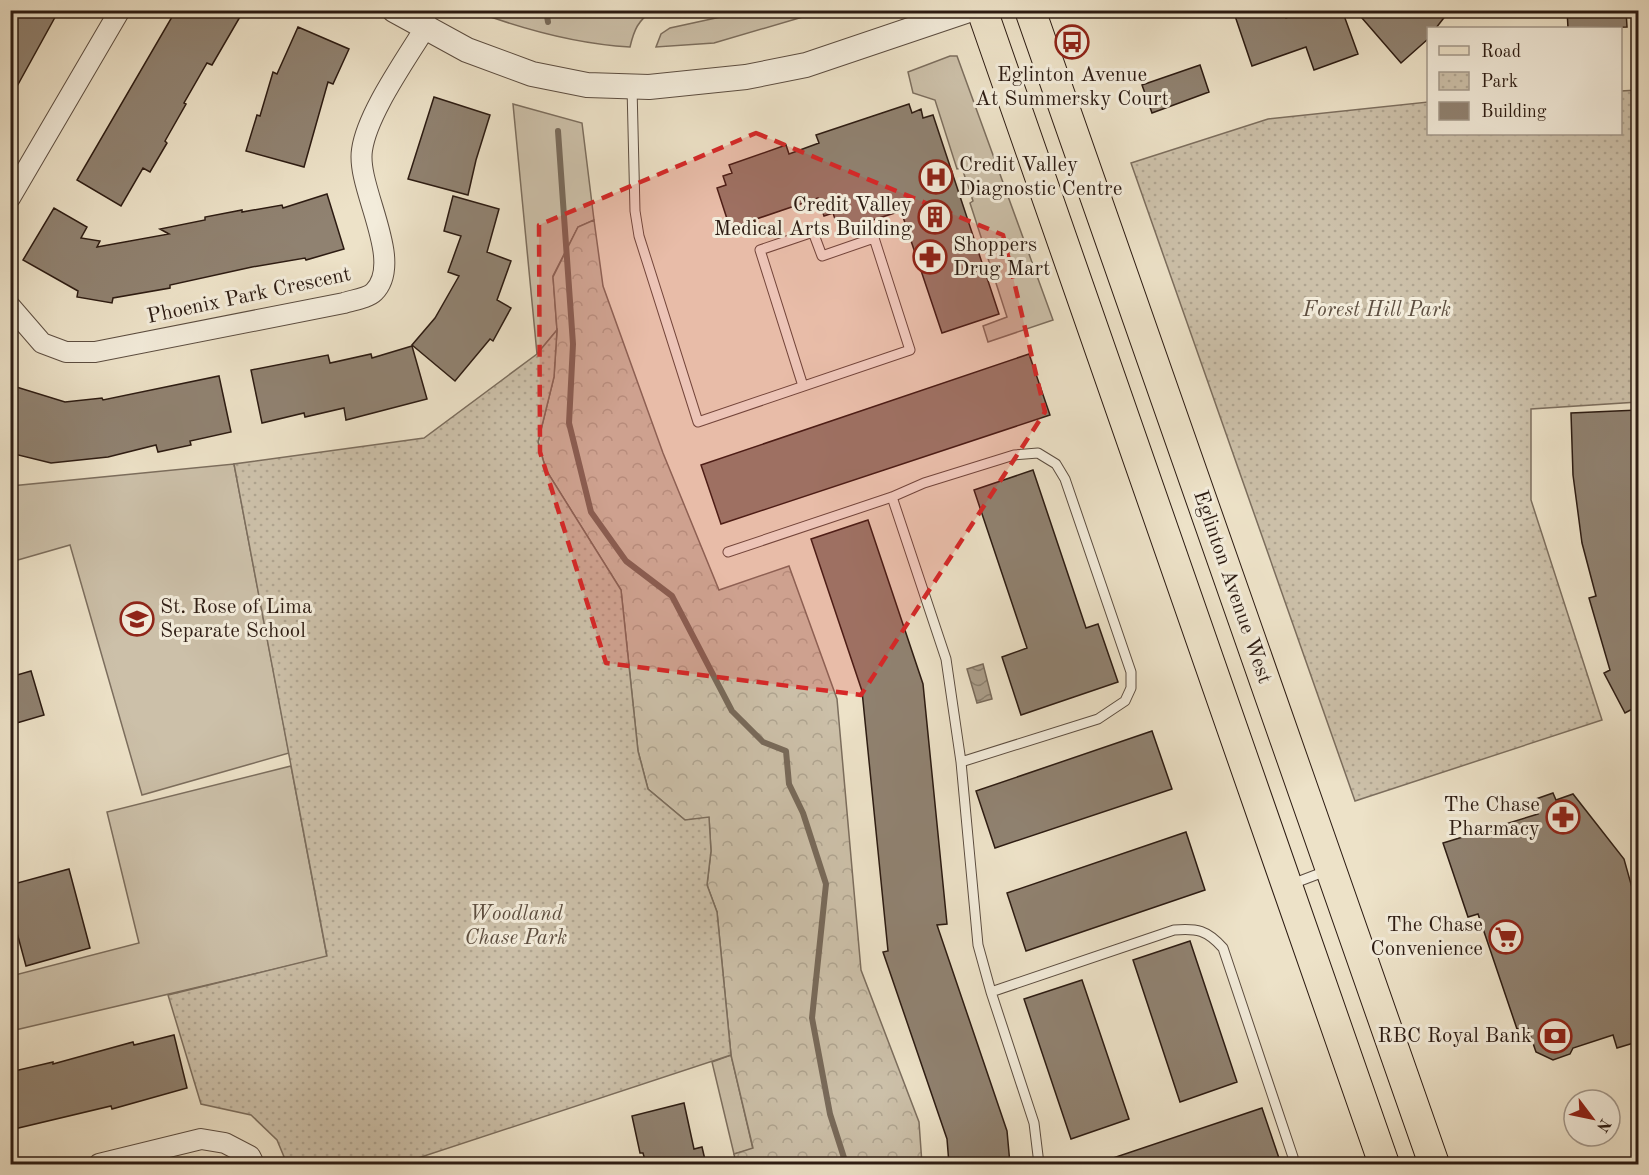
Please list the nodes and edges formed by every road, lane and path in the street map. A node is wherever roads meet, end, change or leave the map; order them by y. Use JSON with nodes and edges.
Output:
{"nodes":[{"id":1,"x":120,"y":10,"type":"edge"},
{"id":2,"x":394,"y":10,"type":"edge"},
{"id":3,"x":969,"y":10,"type":"edge"},
{"id":4,"x":982,"y":10,"type":"edge"},
{"id":5,"x":1030,"y":10,"type":"edge"},
{"id":6,"x":430,"y":19,"type":"edge"},
{"id":7,"x":632,"y":87,"type":"junction"},
{"id":8,"x":10,"y":198,"type":"edge"},
{"id":9,"x":10,"y":306,"type":"edge"},
{"id":10,"x":803,"y":386,"type":"junction"},
{"id":11,"x":892,"y":497,"type":"junction"},
{"id":12,"x":728,"y":552,"type":"dead end"},
{"id":13,"x":961,"y":762,"type":"junction"},
{"id":14,"x":1331,"y":869,"type":"junction"},
{"id":15,"x":1287,"y":886,"type":"junction"},
{"id":16,"x":991,"y":992,"type":"junction"},
{"id":17,"x":99,"y":1164,"type":"edge"},
{"id":18,"x":254,"y":1164,"type":"edge"},
{"id":19,"x":1040,"y":1164,"type":"edge"},
{"id":20,"x":1294,"y":1164,"type":"edge"},
{"id":21,"x":1384,"y":1164,"type":"edge"},
{"id":22,"x":1434,"y":1164,"type":"edge"}],
"edges":[{"from":1,"to":8,"type":"street"},
{"from":2,"to":6,"type":"street"},
{"from":3,"to":7,"type":"street"},
{"from":4,"to":15,"type":"main road"},
{"from":5,"to":14,"type":"main road","name":"Eglinton Avenue West"},
{"from":6,"to":7,"type":"street"},
{"from":6,"to":9,"type":"street","name":"Phoenix Park Crescent"},
{"from":7,"to":10,"type":"lane"},
{"from":10,"to":10,"type":"lane"},
{"from":11,"to":12,"type":"lane"},
{"from":11,"to":13,"type":"lane"},
{"from":11,"to":13,"type":"lane"},
{"from":13,"to":16,"type":"lane"},
{"from":14,"to":15,"type":"lane"},
{"from":14,"to":22,"type":"main road","name":"Eglinton Avenue West"},
{"from":15,"to":21,"type":"main road"},
{"from":16,"to":19,"type":"lane"},
{"from":16,"to":20,"type":"lane"},
{"from":17,"to":18,"type":"street"}]}
